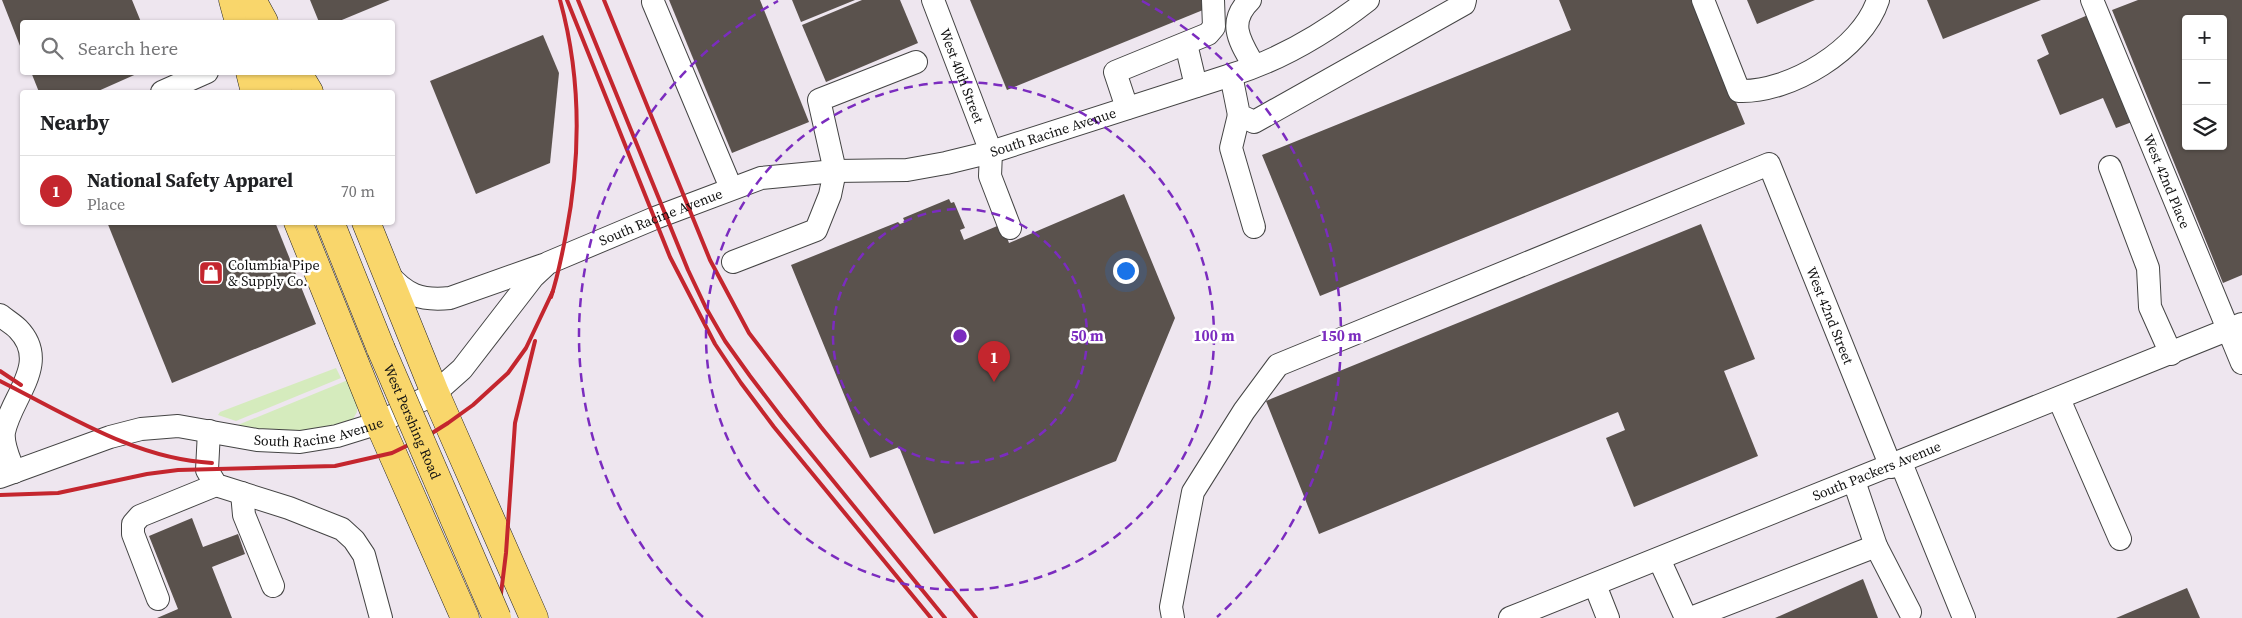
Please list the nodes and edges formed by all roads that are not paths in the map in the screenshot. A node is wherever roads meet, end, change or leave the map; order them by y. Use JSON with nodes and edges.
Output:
{"nodes":[{"id":1,"x":233,"y":0,"type":"edge"},
{"id":2,"x":242,"y":0,"type":"edge"},
{"id":3,"x":252,"y":0,"type":"edge"},
{"id":4,"x":933,"y":0,"type":"edge"},
{"id":5,"x":1213,"y":0,"type":"edge"},
{"id":6,"x":1250,"y":0,"type":"edge"},
{"id":7,"x":1368,"y":0,"type":"edge"},
{"id":8,"x":1466,"y":0,"type":"edge"},
{"id":9,"x":1703,"y":0,"type":"edge"},
{"id":10,"x":1878,"y":0,"type":"edge"},
{"id":11,"x":2092,"y":0,"type":"edge"},
{"id":12,"x":653,"y":2,"type":"dead end"},
{"id":13,"x":238,"y":20,"type":"edge"},
{"id":14,"x":249,"y":20,"type":"edge"},
{"id":15,"x":263,"y":20,"type":"edge"},
{"id":16,"x":1186,"y":44,"type":"junction"},
{"id":17,"x":916,"y":62,"type":"dead end"},
{"id":18,"x":1254,"y":66,"type":"junction"},
{"id":19,"x":200,"y":75,"type":"edge"},
{"id":20,"x":251,"y":75,"type":"edge"},
{"id":21,"x":271,"y":75,"type":"edge"},
{"id":22,"x":299,"y":75,"type":"edge"},
{"id":23,"x":1231,"y":76,"type":"junction"},
{"id":24,"x":1196,"y":86,"type":"junction"},
{"id":25,"x":166,"y":90,"type":"edge"},
{"id":26,"x":254,"y":90,"type":"edge"},
{"id":27,"x":277,"y":90,"type":"edge"},
{"id":28,"x":308,"y":90,"type":"edge"},
{"id":29,"x":1128,"y":108,"type":"junction"},
{"id":30,"x":1239,"y":115,"type":"junction"},
{"id":31,"x":991,"y":152,"type":"junction"},
{"id":32,"x":2110,"y":166,"type":"dead end"},
{"id":33,"x":835,"y":171,"type":"junction"},
{"id":34,"x":731,"y":188,"type":"junction"},
{"id":35,"x":299,"y":225,"type":"edge"},
{"id":36,"x":331,"y":225,"type":"edge"},
{"id":37,"x":367,"y":225,"type":"edge"},
{"id":38,"x":1254,"y":227,"type":"dead end"},
{"id":39,"x":1010,"y":228,"type":"dead end"},
{"id":40,"x":548,"y":262,"type":"junction"},
{"id":41,"x":733,"y":262,"type":"dead end"},
{"id":42,"x":385,"y":270,"type":"junction"},
{"id":43,"x":0,"y":315,"type":"edge"},
{"id":44,"x":2236,"y":327,"type":"edge"},
{"id":45,"x":2171,"y":354,"type":"junction"},
{"id":46,"x":2242,"y":363,"type":"edge"},
{"id":47,"x":435,"y":393,"type":"junction"},
{"id":48,"x":2059,"y":399,"type":"junction"},
{"id":49,"x":379,"y":423,"type":"junction"},
{"id":50,"x":209,"y":431,"type":"junction"},
{"id":51,"x":1896,"y":465,"type":"junction"},
{"id":52,"x":7,"y":475,"type":"edge"},
{"id":53,"x":1854,"y":481,"type":"junction"},
{"id":54,"x":216,"y":485,"type":"junction"},
{"id":55,"x":242,"y":493,"type":"junction"},
{"id":56,"x":2120,"y":539,"type":"dead end"},
{"id":57,"x":1876,"y":546,"type":"junction"},
{"id":58,"x":1659,"y":559,"type":"junction"},
{"id":59,"x":1595,"y":584,"type":"junction"},
{"id":60,"x":273,"y":586,"type":"dead end"},
{"id":61,"x":158,"y":599,"type":"dead end"},
{"id":62,"x":1910,"y":612,"type":"dead end"},
{"id":63,"x":381,"y":618,"type":"edge"},
{"id":64,"x":465,"y":618,"type":"edge"},
{"id":65,"x":497,"y":618,"type":"edge"},
{"id":66,"x":534,"y":618,"type":"edge"},
{"id":67,"x":1173,"y":618,"type":"edge"},
{"id":68,"x":1510,"y":618,"type":"edge"},
{"id":69,"x":1608,"y":618,"type":"edge"},
{"id":70,"x":1686,"y":618,"type":"edge"},
{"id":71,"x":1691,"y":618,"type":"edge"},
{"id":72,"x":1964,"y":618,"type":"edge"}],
"edges":[{"from":1,"to":13,"type":"main road"},
{"from":2,"to":14,"type":"main road"},
{"from":3,"to":15,"type":"main road"},
{"from":4,"to":31,"type":"street","name":"West 40th Street"},
{"from":5,"to":16,"type":"street"},
{"from":6,"to":18,"type":"street"},
{"from":7,"to":18,"type":"street","name":"South Racine Avenue"},
{"from":8,"to":30,"type":"street"},
{"from":9,"to":10,"type":"street"},
{"from":11,"to":44,"type":"street","name":"West 42nd Place"},
{"from":12,"to":34,"type":"street"},
{"from":16,"to":24,"type":"street"},
{"from":16,"to":29,"type":"street"},
{"from":17,"to":33,"type":"street"},
{"from":18,"to":23,"type":"street","name":"South Racine Avenue"},
{"from":19,"to":25,"type":"street"},
{"from":20,"to":26,"type":"main road"},
{"from":21,"to":27,"type":"main road"},
{"from":22,"to":28,"type":"main road"},
{"from":23,"to":24,"type":"street","name":"South Racine Avenue"},
{"from":23,"to":30,"type":"street"},
{"from":24,"to":29,"type":"street","name":"South Racine Avenue"},
{"from":29,"to":31,"type":"street","name":"South Racine Avenue"},
{"from":30,"to":38,"type":"street"},
{"from":31,"to":33,"type":"street","name":"South Racine Avenue"},
{"from":31,"to":39,"type":"street"},
{"from":32,"to":45,"type":"street"},
{"from":33,"to":34,"type":"street","name":"South Racine Avenue"},
{"from":33,"to":41,"type":"street"},
{"from":34,"to":40,"type":"street","name":"South Racine Avenue"},
{"from":35,"to":49,"type":"main road"},
{"from":36,"to":65,"type":"main road","name":"West Pershing Road","bridge":true},
{"from":37,"to":42,"type":"main road"},
{"from":40,"to":42,"type":"street"},
{"from":40,"to":47,"type":"street","name":"South Racine Avenue"},
{"from":42,"to":47,"type":"main road"},
{"from":43,"to":52,"type":"street"},
{"from":44,"to":45,"type":"street","name":"South Packers Avenue"},
{"from":44,"to":46,"type":"street","name":"West 42nd Place"},
{"from":45,"to":48,"type":"street","name":"South Packers Avenue"},
{"from":47,"to":49,"type":"street","name":"South Racine Avenue"},
{"from":47,"to":66,"type":"main road"},
{"from":48,"to":51,"type":"street","name":"South Packers Avenue"},
{"from":48,"to":56,"type":"street"},
{"from":49,"to":50,"type":"street","name":"South Racine Avenue"},
{"from":49,"to":64,"type":"main road"},
{"from":50,"to":52,"type":"street","name":"South Racine Avenue"},
{"from":50,"to":54,"type":"street"},
{"from":51,"to":53,"type":"street","name":"South Packers Avenue"},
{"from":51,"to":67,"type":"street","name":"West 42nd Street"},
{"from":51,"to":72,"type":"street","name":"West 42nd Street"},
{"from":53,"to":57,"type":"street"},
{"from":53,"to":58,"type":"street","name":"South Packers Avenue"},
{"from":54,"to":55,"type":"street"},
{"from":54,"to":61,"type":"street"},
{"from":55,"to":60,"type":"street"},
{"from":55,"to":63,"type":"street"},
{"from":57,"to":62,"type":"street"},
{"from":57,"to":71,"type":"street"},
{"from":58,"to":59,"type":"street","name":"South Packers Avenue"},
{"from":58,"to":70,"type":"street"},
{"from":59,"to":68,"type":"street","name":"South Packers Avenue"},
{"from":59,"to":69,"type":"street"}]}
